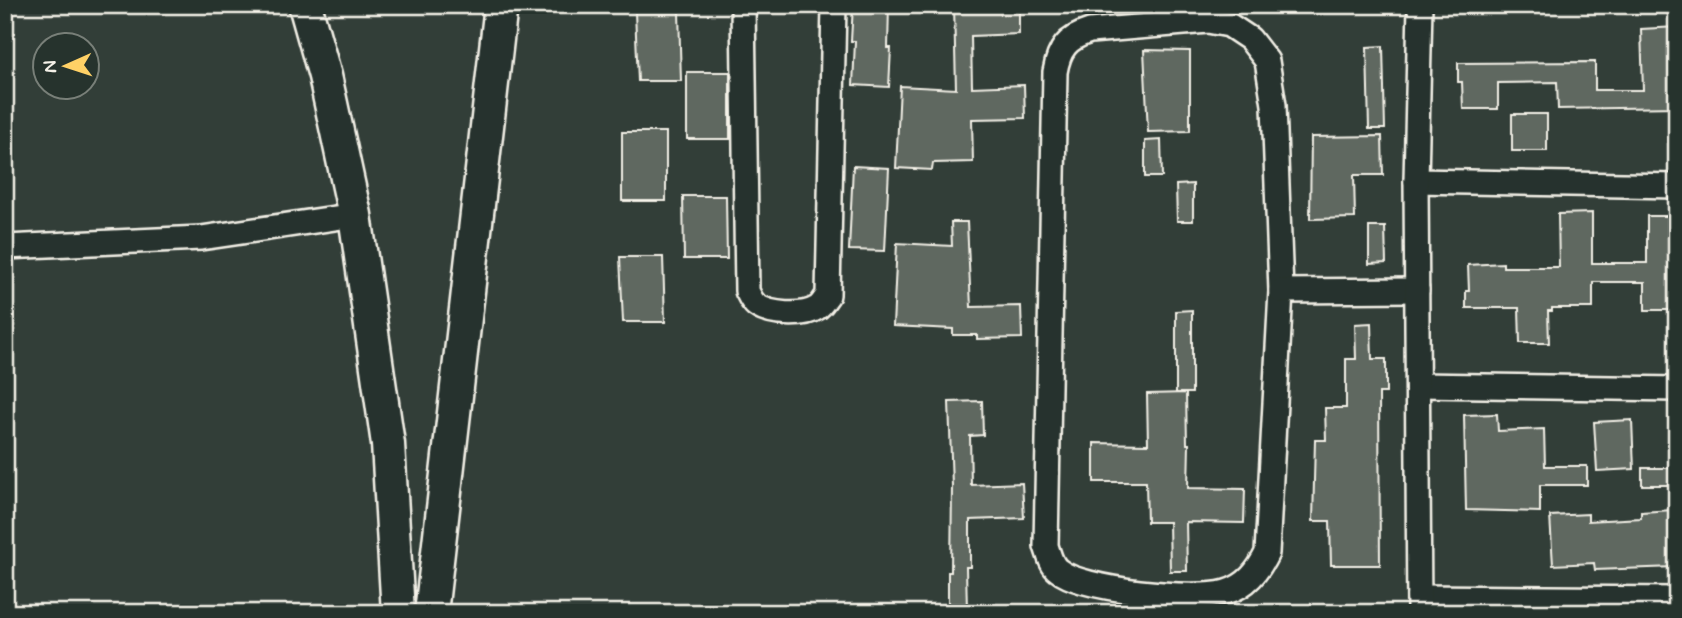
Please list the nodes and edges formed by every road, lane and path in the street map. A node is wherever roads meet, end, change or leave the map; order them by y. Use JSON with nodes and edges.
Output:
{"nodes":[{"id":1,"x":305,"y":5,"type":"edge"},
{"id":2,"x":500,"y":5,"type":"edge"},
{"id":3,"x":743,"y":5,"type":"edge"},
{"id":4,"x":834,"y":5,"type":"edge"},
{"id":5,"x":1420,"y":5,"type":"edge"},
{"id":6,"x":1416,"y":181,"type":"junction"},
{"id":7,"x":1677,"y":186,"type":"edge"},
{"id":8,"x":355,"y":215,"type":"junction"},
{"id":9,"x":5,"y":247,"type":"edge"},
{"id":10,"x":1418,"y":290,"type":"junction"},
{"id":11,"x":1281,"y":291,"type":"junction"},
{"id":12,"x":1418,"y":385,"type":"junction"},
{"id":13,"x":1677,"y":389,"type":"edge"},
{"id":14,"x":1677,"y":599,"type":"edge"},
{"id":15,"x":1419,"y":605,"type":"edge"},
{"id":16,"x":398,"y":613,"type":"edge"},
{"id":17,"x":431,"y":613,"type":"edge"}],
"edges":[{"from":1,"to":8,"type":"street"},
{"from":2,"to":17,"type":"street"},
{"from":3,"to":4,"type":"street"},
{"from":5,"to":6,"type":"street"},
{"from":6,"to":7,"type":"street"},
{"from":6,"to":10,"type":"street"},
{"from":8,"to":9,"type":"street"},
{"from":8,"to":16,"type":"street"},
{"from":10,"to":11,"type":"street"},
{"from":10,"to":12,"type":"street"},
{"from":11,"to":11,"type":"street"},
{"from":12,"to":13,"type":"street"},
{"from":12,"to":15,"type":"street"},
{"from":14,"to":15,"type":"street"}]}
